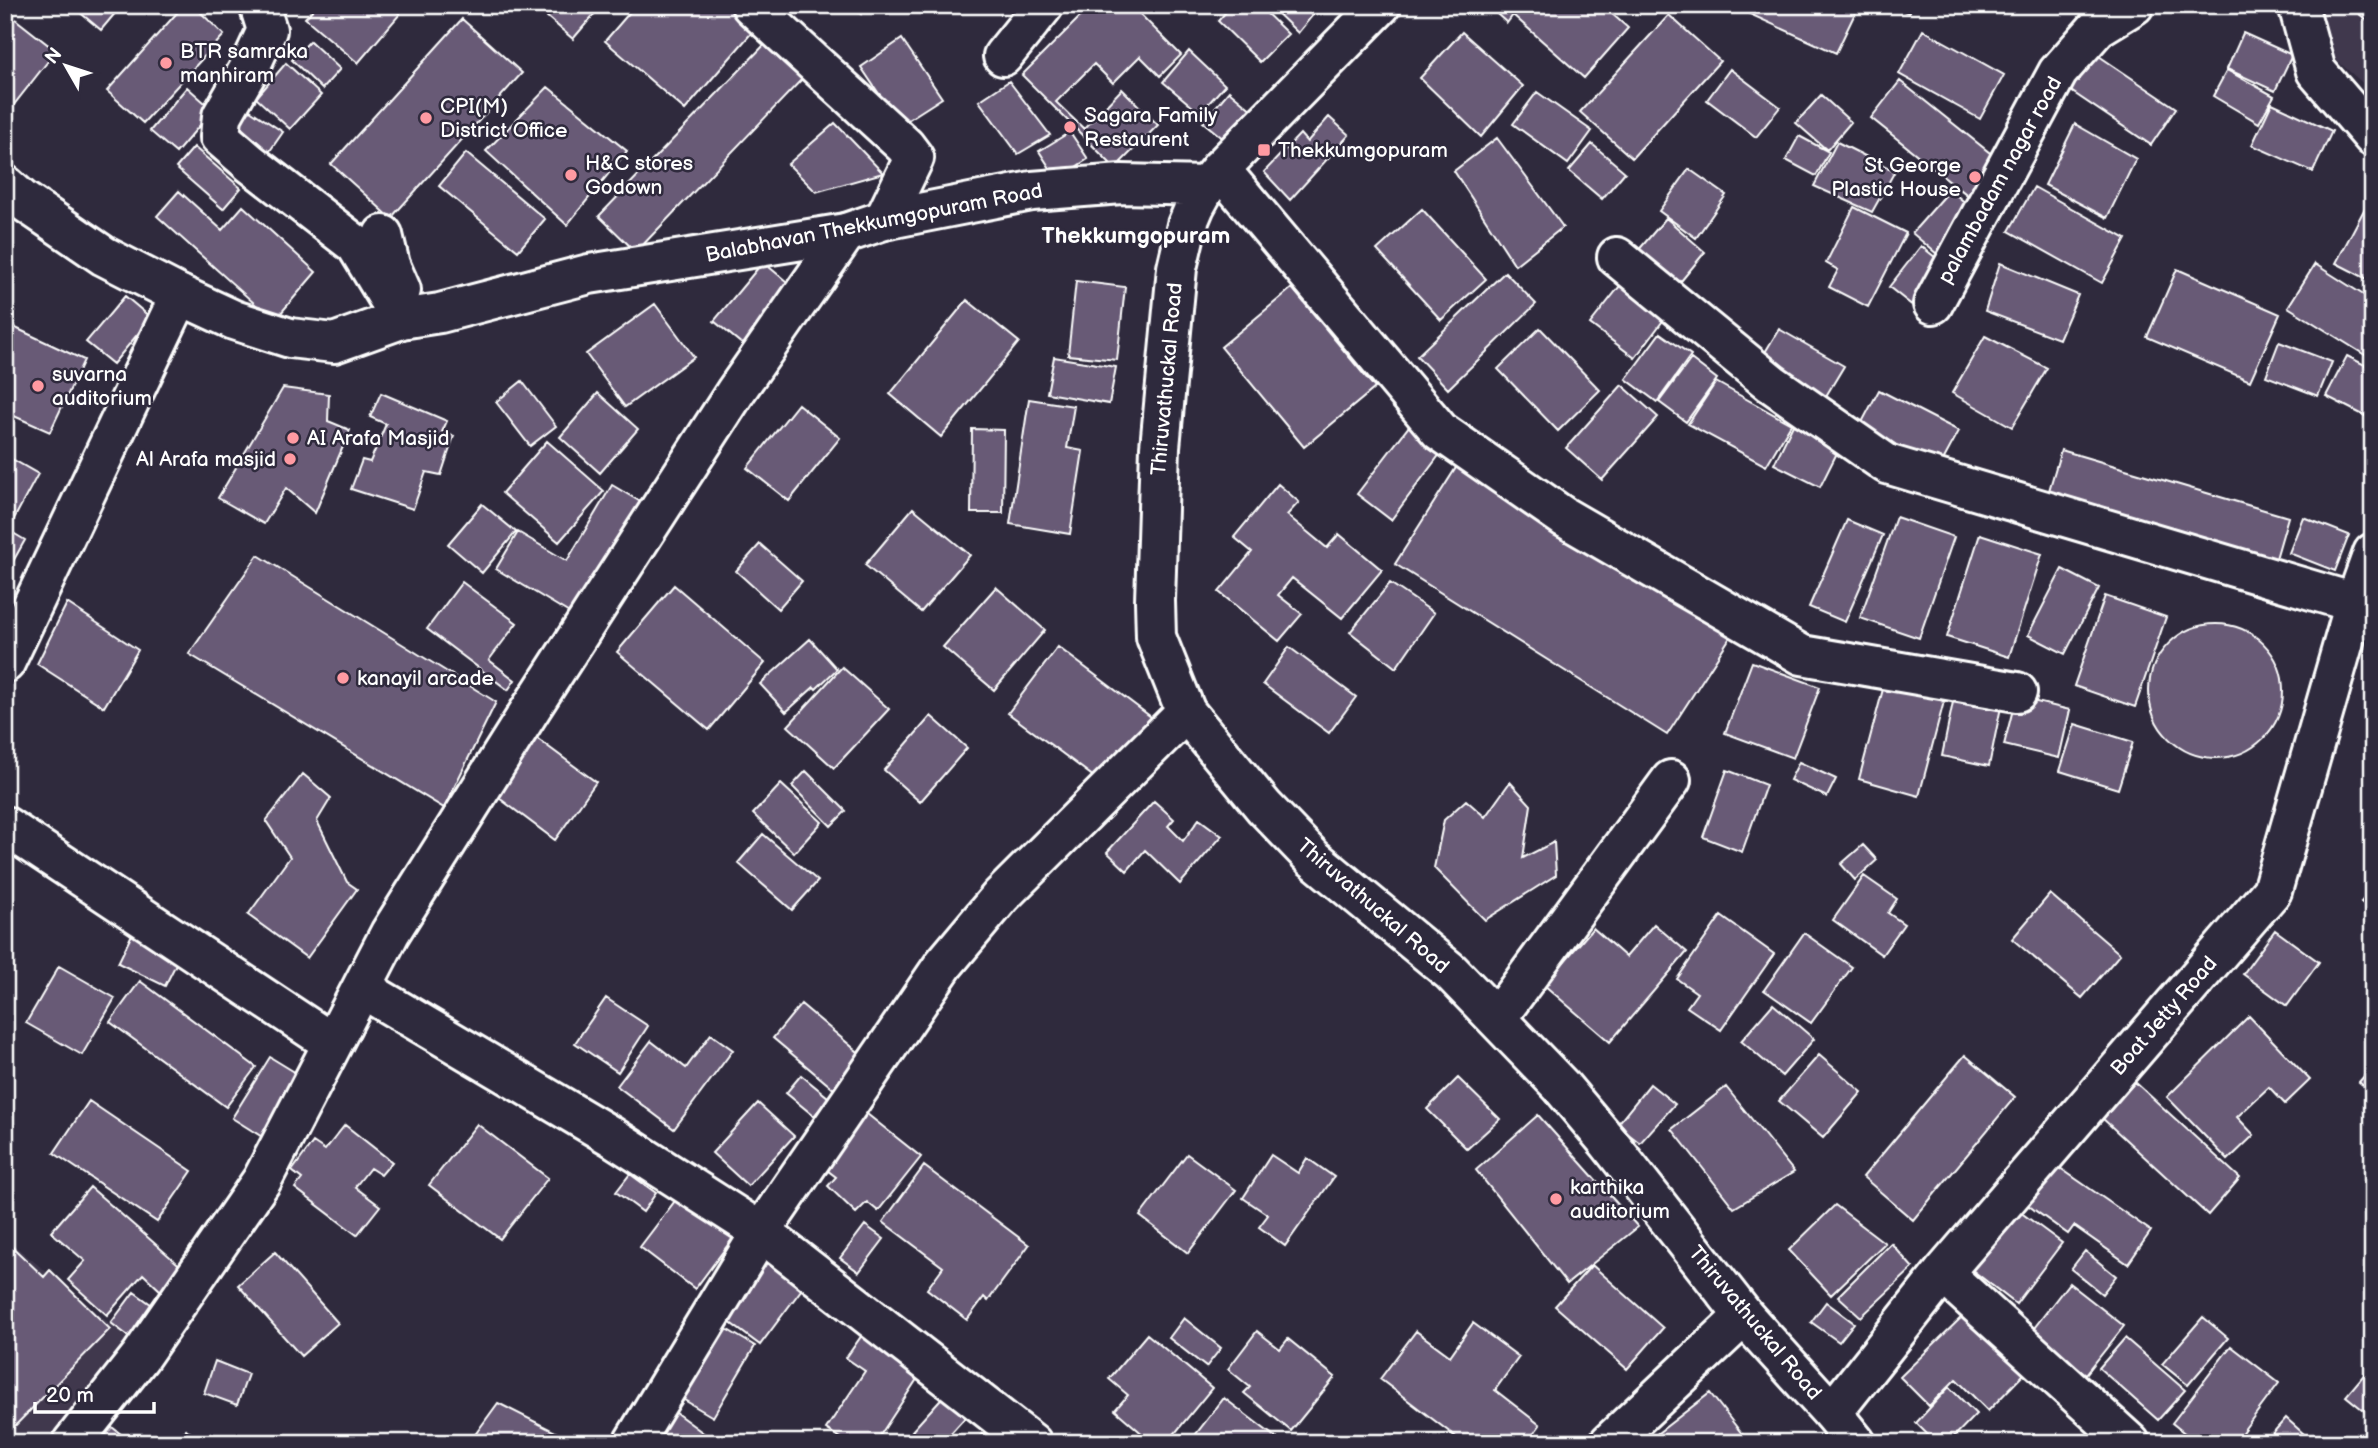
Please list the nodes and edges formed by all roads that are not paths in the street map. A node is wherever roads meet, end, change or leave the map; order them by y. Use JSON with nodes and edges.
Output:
{"nodes":[{"id":1,"x":259,"y":5,"type":"edge"},
{"id":2,"x":751,"y":5,"type":"edge"},
{"id":3,"x":1044,"y":5,"type":"edge"},
{"id":4,"x":1381,"y":5,"type":"edge"},
{"id":5,"x":2134,"y":5,"type":"edge"},
{"id":6,"x":2298,"y":5,"type":"edge"},
{"id":7,"x":1003,"y":56,"type":"dead end"},
{"id":8,"x":2373,"y":137,"type":"edge"},
{"id":9,"x":1213,"y":178,"type":"junction"},
{"id":10,"x":5,"y":185,"type":"edge"},
{"id":11,"x":884,"y":220,"type":"junction"},
{"id":12,"x":846,"y":233,"type":"junction"},
{"id":13,"x":383,"y":235,"type":"dead end"},
{"id":14,"x":1618,"y":257,"type":"dead end"},
{"id":15,"x":180,"y":295,"type":"junction"},
{"id":16,"x":1933,"y":304,"type":"dead end"},
{"id":17,"x":407,"y":318,"type":"junction"},
{"id":18,"x":2373,"y":553,"type":"edge"},
{"id":19,"x":2356,"y":603,"type":"junction"},
{"id":20,"x":5,"y":663,"type":"edge"},
{"id":21,"x":2017,"y":692,"type":"dead end"},
{"id":22,"x":1186,"y":712,"type":"junction"},
{"id":23,"x":1671,"y":780,"type":"dead end"},
{"id":24,"x":5,"y":826,"type":"edge"},
{"id":25,"x":363,"y":989,"type":"junction"},
{"id":26,"x":1497,"y":1018,"type":"junction"},
{"id":27,"x":332,"y":1043,"type":"junction"},
{"id":28,"x":761,"y":1232,"type":"junction"},
{"id":29,"x":1943,"y":1273,"type":"junction"},
{"id":30,"x":1744,"y":1316,"type":"junction"},
{"id":31,"x":1832,"y":1413,"type":"junction"},
{"id":32,"x":72,"y":1443,"type":"edge"},
{"id":33,"x":633,"y":1443,"type":"edge"},
{"id":34,"x":1032,"y":1443,"type":"edge"},
{"id":35,"x":1609,"y":1443,"type":"edge"},
{"id":36,"x":1856,"y":1443,"type":"edge"},
{"id":37,"x":2130,"y":1443,"type":"edge"}],
"edges":[{"from":1,"to":17,"type":"street"},
{"from":2,"to":11,"type":"street"},
{"from":3,"to":7,"type":"street"},
{"from":4,"to":9,"type":"street","name":"Thiruvathuckal Road"},
{"from":5,"to":16,"type":"street","name":"palambadam nagar road"},
{"from":6,"to":8,"type":"street"},
{"from":9,"to":11,"type":"street","name":"Balabhavan Thekkumgopuram Road"},
{"from":9,"to":21,"type":"street"},
{"from":9,"to":22,"type":"street","name":"Thiruvathuckal Road"},
{"from":10,"to":15,"type":"street","name":"Balabhavan Thekkumgopuram Road"},
{"from":11,"to":12,"type":"street","name":"Balabhavan Thekkumgopuram Road"},
{"from":12,"to":17,"type":"street","name":"Balabhavan Thekkumgopuram Road"},
{"from":12,"to":25,"type":"street"},
{"from":13,"to":17,"type":"street"},
{"from":14,"to":19,"type":"street"},
{"from":15,"to":17,"type":"street","name":"Balabhavan Thekkumgopuram Road"},
{"from":15,"to":20,"type":"street"},
{"from":18,"to":19,"type":"street","name":"Boat Jetty Road"},
{"from":19,"to":29,"type":"street","name":"Boat Jetty Road"},
{"from":22,"to":26,"type":"street","name":"Thiruvathuckal Road"},
{"from":22,"to":28,"type":"street"},
{"from":23,"to":26,"type":"street"},
{"from":24,"to":27,"type":"street"},
{"from":25,"to":27,"type":"street"},
{"from":25,"to":28,"type":"street"},
{"from":26,"to":30,"type":"street","name":"Thiruvathuckal Road"},
{"from":27,"to":32,"type":"street"},
{"from":28,"to":33,"type":"street"},
{"from":28,"to":34,"type":"street"},
{"from":29,"to":31,"type":"street","name":"Boat Jetty Road"},
{"from":29,"to":37,"type":"street"},
{"from":30,"to":31,"type":"street","name":"Thiruvathuckal Road"},
{"from":30,"to":35,"type":"street"},
{"from":31,"to":36,"type":"street","name":"Thiruvathuckal Road"}]}
